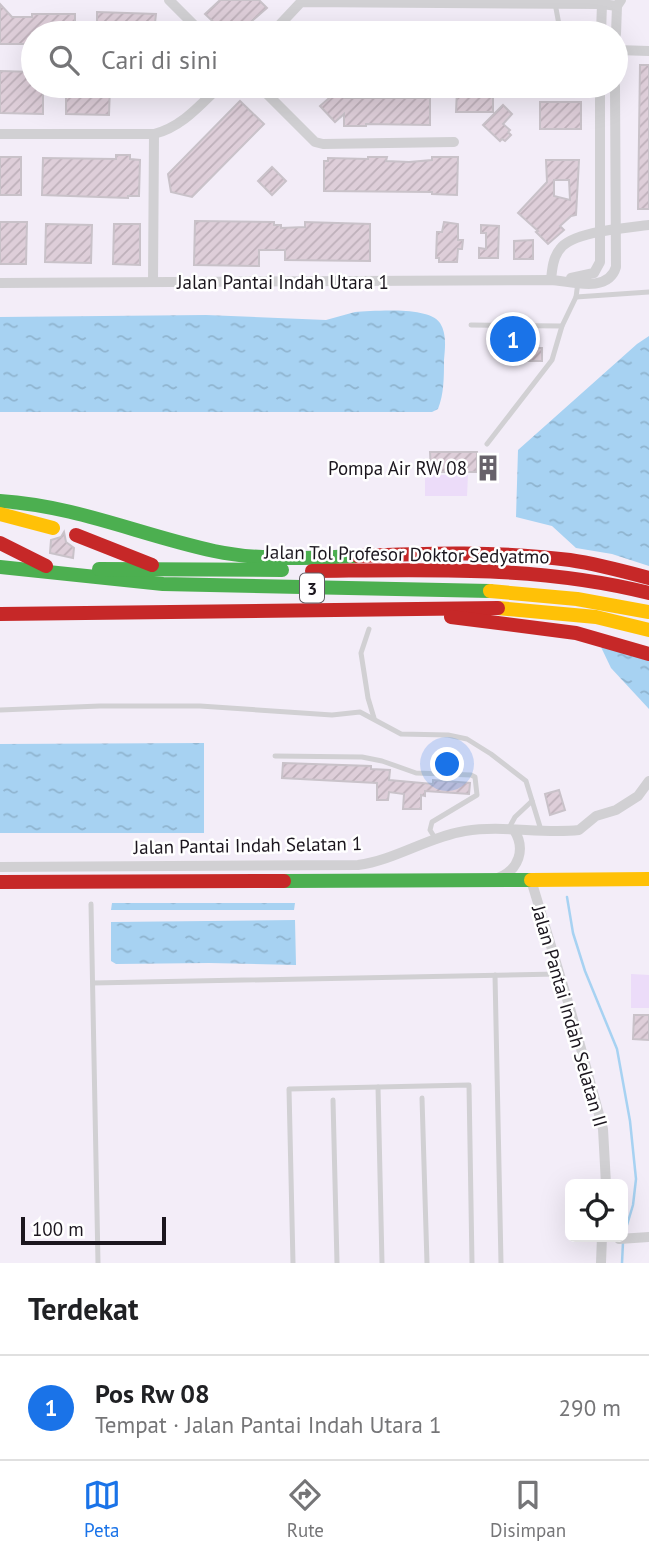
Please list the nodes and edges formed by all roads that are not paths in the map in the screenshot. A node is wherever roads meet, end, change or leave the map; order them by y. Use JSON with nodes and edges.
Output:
{"nodes":[{"id":1,"x":169,"y":0,"type":"edge"},
{"id":2,"x":301,"y":1,"type":"edge"},
{"id":3,"x":603,"y":2,"type":"edge"},
{"id":4,"x":555,"y":3,"type":"junction"},
{"id":5,"x":619,"y":3,"type":"edge"},
{"id":6,"x":190,"y":21,"type":"edge"},
{"id":7,"x":283,"y":21,"type":"edge"},
{"id":8,"x":558,"y":21,"type":"edge"},
{"id":9,"x":602,"y":21,"type":"edge"},
{"id":10,"x":617,"y":21,"type":"edge"},
{"id":11,"x":628,"y":50,"type":"edge"},
{"id":12,"x":649,"y":51,"type":"edge"},
{"id":13,"x":207,"y":98,"type":"edge"},
{"id":14,"x":271,"y":98,"type":"edge"},
{"id":15,"x":600,"y":98,"type":"edge"},
{"id":16,"x":615,"y":98,"type":"edge"},
{"id":17,"x":0,"y":134,"type":"edge"},
{"id":18,"x":154,"y":134,"type":"junction"},
{"id":19,"x":454,"y":142,"type":"dead end"},
{"id":20,"x":649,"y":225,"type":"edge"},
{"id":21,"x":616,"y":230,"type":"junction"},
{"id":22,"x":598,"y":231,"type":"junction"},
{"id":23,"x":551,"y":280,"type":"junction"},
{"id":24,"x":578,"y":280,"type":"junction"},
{"id":25,"x":153,"y":282,"type":"junction"},
{"id":26,"x":0,"y":283,"type":"edge"},
{"id":27,"x":649,"y":292,"type":"edge"},
{"id":28,"x":576,"y":297,"type":"junction"},
{"id":29,"x":471,"y":325,"type":"dead end"},
{"id":30,"x":562,"y":326,"type":"junction"},
{"id":31,"x":487,"y":444,"type":"dead end"},
{"id":32,"x":0,"y":501,"type":"edge"},
{"id":33,"x":0,"y":514,"type":"edge"},
{"id":34,"x":53,"y":528,"type":"dead end"},
{"id":35,"x":76,"y":536,"type":"dead end"},
{"id":36,"x":0,"y":543,"type":"edge"},
{"id":37,"x":0,"y":567,"type":"edge"},
{"id":38,"x":163,"y":569,"type":"junction"},
{"id":39,"x":52,"y":570,"type":"junction"},
{"id":40,"x":649,"y":578,"type":"edge"},
{"id":41,"x":649,"y":593,"type":"edge"},
{"id":42,"x":407,"y":608,"type":"junction"},
{"id":43,"x":649,"y":612,"type":"edge"},
{"id":44,"x":0,"y":614,"type":"edge"},
{"id":45,"x":369,"y":629,"type":"dead end"},
{"id":46,"x":649,"y":630,"type":"edge"},
{"id":47,"x":649,"y":654,"type":"edge"},
{"id":48,"x":0,"y":710,"type":"edge"},
{"id":49,"x":374,"y":718,"type":"junction"},
{"id":50,"x":275,"y":756,"type":"dead end"},
{"id":51,"x":649,"y":781,"type":"edge"},
{"id":52,"x":532,"y":801,"type":"junction"},
{"id":53,"x":511,"y":830,"type":"junction"},
{"id":54,"x":541,"y":830,"type":"junction"},
{"id":55,"x":435,"y":838,"type":"junction"},
{"id":56,"x":0,"y":867,"type":"edge"},
{"id":57,"x":497,"y":878,"type":"junction"},
{"id":58,"x":649,"y":878,"type":"edge"},
{"id":59,"x":0,"y":881,"type":"edge"},
{"id":60,"x":533,"y":885,"type":"junction"},
{"id":61,"x":91,"y":904,"type":"dead end"},
{"id":62,"x":560,"y":974,"type":"junction"},
{"id":63,"x":495,"y":975,"type":"junction"},
{"id":64,"x":93,"y":983,"type":"junction"},
{"id":65,"x":378,"y":1087,"type":"junction"},
{"id":66,"x":422,"y":1098,"type":"dead end"},
{"id":67,"x":333,"y":1100,"type":"dead end"},
{"id":68,"x":606,"y":1179,"type":"edge"},
{"id":69,"x":649,"y":1237,"type":"edge"},
{"id":70,"x":628,"y":1239,"type":"edge"},
{"id":71,"x":603,"y":1242,"type":"edge"},
{"id":72,"x":98,"y":1263,"type":"edge"},
{"id":73,"x":293,"y":1263,"type":"edge"},
{"id":74,"x":337,"y":1263,"type":"edge"},
{"id":75,"x":382,"y":1263,"type":"edge"},
{"id":76,"x":427,"y":1263,"type":"edge"},
{"id":77,"x":472,"y":1263,"type":"edge"},
{"id":78,"x":501,"y":1263,"type":"edge"},
{"id":79,"x":601,"y":1263,"type":"edge"}],
"edges":[{"from":1,"to":6,"type":"street"},
{"from":2,"to":4,"type":"street"},
{"from":2,"to":7,"type":"street"},
{"from":3,"to":4,"type":"street"},
{"from":3,"to":5,"type":"street"},
{"from":3,"to":9,"type":"street"},
{"from":4,"to":8,"type":"lane"},
{"from":5,"to":10,"type":"street"},
{"from":11,"to":12,"type":"street"},
{"from":13,"to":18,"type":"street"},
{"from":14,"to":19,"type":"street"},
{"from":15,"to":22,"type":"street"},
{"from":16,"to":21,"type":"street"},
{"from":17,"to":18,"type":"street"},
{"from":18,"to":25,"type":"street"},
{"from":20,"to":21,"type":"street"},
{"from":21,"to":22,"type":"street"},
{"from":21,"to":24,"type":"street"},
{"from":22,"to":23,"type":"street"},
{"from":22,"to":24,"type":"street"},
{"from":23,"to":24,"type":"street","name":"Jalan Pantai Indah Utara 1"},
{"from":23,"to":25,"type":"street","name":"Jalan Pantai Indah Utara 1"},
{"from":24,"to":28,"type":"lane"},
{"from":25,"to":26,"type":"street","name":"Jalan Pantai Indah Utara 1"},
{"from":27,"to":28,"type":"lane"},
{"from":28,"to":30,"type":"lane"},
{"from":29,"to":30,"type":"lane"},
{"from":30,"to":31,"type":"lane"},
{"from":32,"to":40,"type":"main road"},
{"from":33,"to":34,"type":"main road"},
{"from":35,"to":38,"type":"main road","name":"Jalan Tol Profesor Doktor Sedyatmo","number":"3"},
{"from":36,"to":39,"type":"main road"},
{"from":37,"to":39,"type":"main road","name":"Jalan Tol Profesor Doktor Sedyatmo","number":"3"},
{"from":38,"to":39,"type":"main road","name":"Jalan Tol Profesor Doktor Sedyatmo","number":"3"},
{"from":38,"to":41,"type":"main road","name":"Jalan Tol Profesor Doktor Sedyatmo","number":"3"},
{"from":39,"to":43,"type":"main road","name":"Jalan Tol Profesor Doktor Sedyatmo","number":"3"},
{"from":42,"to":44,"type":"main road","number":"3"},
{"from":42,"to":46,"type":"main road","number":"3"},
{"from":42,"to":47,"type":"main road"},
{"from":45,"to":49,"type":"lane"},
{"from":48,"to":49,"type":"lane"},
{"from":49,"to":52,"type":"lane"},
{"from":50,"to":55,"type":"lane"},
{"from":51,"to":54,"type":"street","name":"Jalan Pantai Indah Selatan 1"},
{"from":52,"to":53,"type":"lane"},
{"from":52,"to":54,"type":"lane"},
{"from":53,"to":54,"type":"street","name":"Jalan Pantai Indah Selatan 1"},
{"from":53,"to":55,"type":"street","name":"Jalan Pantai Indah Selatan 1"},
{"from":53,"to":57,"type":"street"},
{"from":55,"to":56,"type":"street","name":"Jalan Pantai Indah Selatan 1"},
{"from":57,"to":59,"type":"main road","name":"Jalan Pantai Indah Selatan 1"},
{"from":57,"to":60,"type":"main road","name":"Jalan Pantai Indah Selatan 1"},
{"from":58,"to":60,"type":"main road","name":"Jalan Pantai Indah Selatan 1"},
{"from":60,"to":62,"type":"street","name":"Jalan Pantai Indah Selatan II"},
{"from":61,"to":64,"type":"lane"},
{"from":62,"to":63,"type":"lane"},
{"from":62,"to":68,"type":"street","name":"Jalan Pantai Indah Selatan II"},
{"from":63,"to":64,"type":"lane"},
{"from":63,"to":78,"type":"lane"},
{"from":64,"to":72,"type":"lane"},
{"from":65,"to":73,"type":"lane"},
{"from":65,"to":75,"type":"lane"},
{"from":65,"to":77,"type":"lane"},
{"from":66,"to":76,"type":"lane"},
{"from":67,"to":74,"type":"lane"},
{"from":69,"to":70,"type":"street"},
{"from":71,"to":79,"type":"street"}]}
